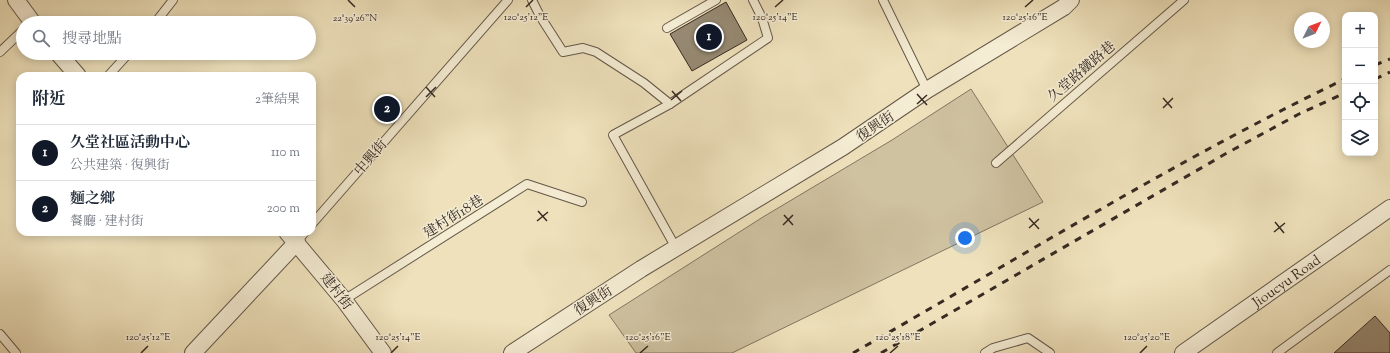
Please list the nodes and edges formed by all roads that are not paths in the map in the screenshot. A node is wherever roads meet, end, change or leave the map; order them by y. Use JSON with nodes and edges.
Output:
{"nodes":[{"id":1,"x":16,"y":0,"type":"edge"},
{"id":2,"x":173,"y":0,"type":"edge"},
{"id":3,"x":508,"y":0,"type":"edge"},
{"id":4,"x":532,"y":0,"type":"edge"},
{"id":5,"x":716,"y":0,"type":"edge"},
{"id":6,"x":753,"y":0,"type":"edge"},
{"id":7,"x":883,"y":0,"type":"edge"},
{"id":8,"x":1071,"y":0,"type":"edge"},
{"id":9,"x":1184,"y":0,"type":"edge"},
{"id":10,"x":25,"y":16,"type":"edge"},
{"id":11,"x":160,"y":16,"type":"edge"},
{"id":12,"x":667,"y":28,"type":"dead end"},
{"id":13,"x":16,"y":37,"type":"edge"},
{"id":14,"x":0,"y":52,"type":"edge"},
{"id":15,"x":64,"y":60,"type":"edge"},
{"id":16,"x":123,"y":60,"type":"edge"},
{"id":17,"x":75,"y":72,"type":"edge"},
{"id":18,"x":112,"y":72,"type":"edge"},
{"id":19,"x":927,"y":90,"type":"junction"},
{"id":20,"x":670,"y":104,"type":"junction"},
{"id":21,"x":996,"y":163,"type":"dead end"},
{"id":22,"x":582,"y":202,"type":"dead end"},
{"id":23,"x":1390,"y":208,"type":"edge"},
{"id":24,"x":316,"y":219,"type":"edge"},
{"id":25,"x":296,"y":236,"type":"edge"},
{"id":26,"x":298,"y":236,"type":"edge"},
{"id":27,"x":676,"y":248,"type":"junction"},
{"id":28,"x":1390,"y":270,"type":"edge"},
{"id":29,"x":344,"y":300,"type":"junction"},
{"id":30,"x":0,"y":334,"type":"edge"},
{"id":31,"x":16,"y":353,"type":"edge"},
{"id":32,"x":193,"y":353,"type":"edge"},
{"id":33,"x":383,"y":353,"type":"edge"},
{"id":34,"x":512,"y":353,"type":"edge"},
{"id":35,"x":985,"y":353,"type":"edge"},
{"id":36,"x":1050,"y":353,"type":"edge"},
{"id":37,"x":1183,"y":353,"type":"edge"},
{"id":38,"x":1277,"y":353,"type":"edge"}],
"edges":[{"from":1,"to":10,"type":"street"},
{"from":2,"to":11,"type":"lane"},
{"from":3,"to":24,"type":"lane","name":"中興街"},
{"from":4,"to":20,"type":"lane"},
{"from":5,"to":12,"type":"lane"},
{"from":6,"to":20,"type":"lane"},
{"from":7,"to":19,"type":"lane"},
{"from":8,"to":19,"type":"street","name":"復興街"},
{"from":9,"to":21,"type":"lane","name":"久堂路鐵路巷"},
{"from":13,"to":14,"type":"lane"},
{"from":15,"to":17,"type":"street"},
{"from":16,"to":18,"type":"lane"},
{"from":19,"to":27,"type":"street","name":"復興街"},
{"from":20,"to":27,"type":"lane"},
{"from":22,"to":29,"type":"lane","name":"建村街18巷"},
{"from":23,"to":37,"type":"street","name":"Jioucyu Road"},
{"from":25,"to":32,"type":"street"},
{"from":26,"to":29,"type":"street","name":"建村街"},
{"from":27,"to":34,"type":"street","name":"復興街"},
{"from":28,"to":38,"type":"lane"},
{"from":29,"to":33,"type":"street","name":"建村街"},
{"from":30,"to":31,"type":"lane"},
{"from":35,"to":36,"type":"lane"}]}
